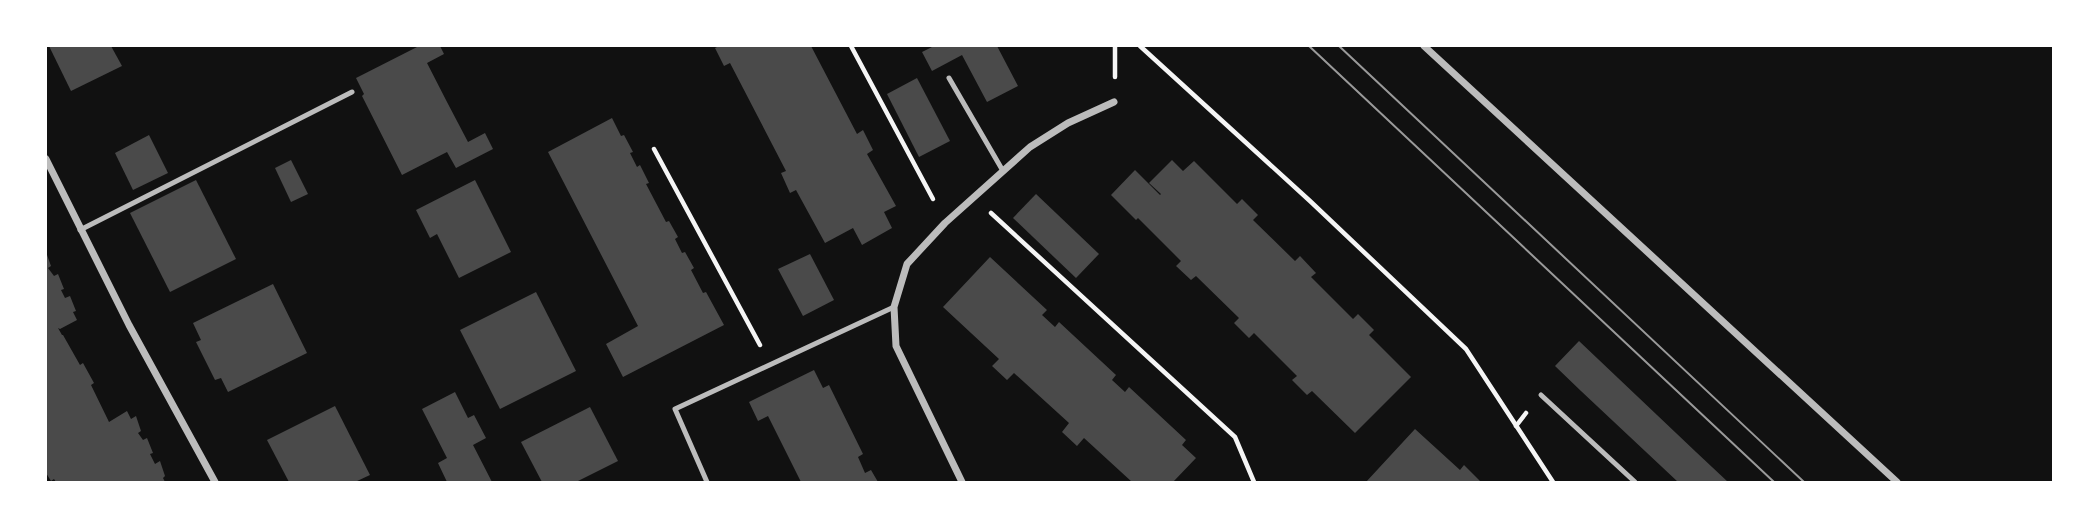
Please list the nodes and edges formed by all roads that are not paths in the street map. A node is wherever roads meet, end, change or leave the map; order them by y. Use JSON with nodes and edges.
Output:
{"nodes":[{"id":1,"x":1424,"y":46,"type":"edge"},
{"id":2,"x":949,"y":78,"type":"dead end"},
{"id":3,"x":352,"y":92,"type":"dead end"},
{"id":4,"x":1114,"y":102,"type":"road end"},
{"id":5,"x":46,"y":159,"type":"edge"},
{"id":6,"x":1003,"y":171,"type":"junction"},
{"id":7,"x":80,"y":230,"type":"junction"},
{"id":8,"x":894,"y":307,"type":"junction"},
{"id":9,"x":1541,"y":395,"type":"dead end"},
{"id":10,"x":215,"y":482,"type":"edge"},
{"id":11,"x":707,"y":482,"type":"edge"},
{"id":12,"x":962,"y":482,"type":"edge"},
{"id":13,"x":1635,"y":482,"type":"edge"},
{"id":14,"x":1897,"y":482,"type":"edge"}],
"edges":[{"from":1,"to":14,"type":"street"},
{"from":2,"to":6,"type":"lane"},
{"from":3,"to":7,"type":"lane"},
{"from":4,"to":6,"type":"street"},
{"from":5,"to":7,"type":"street"},
{"from":6,"to":8,"type":"street"},
{"from":7,"to":10,"type":"street"},
{"from":8,"to":11,"type":"lane"},
{"from":8,"to":12,"type":"street"},
{"from":9,"to":13,"type":"lane"}]}
